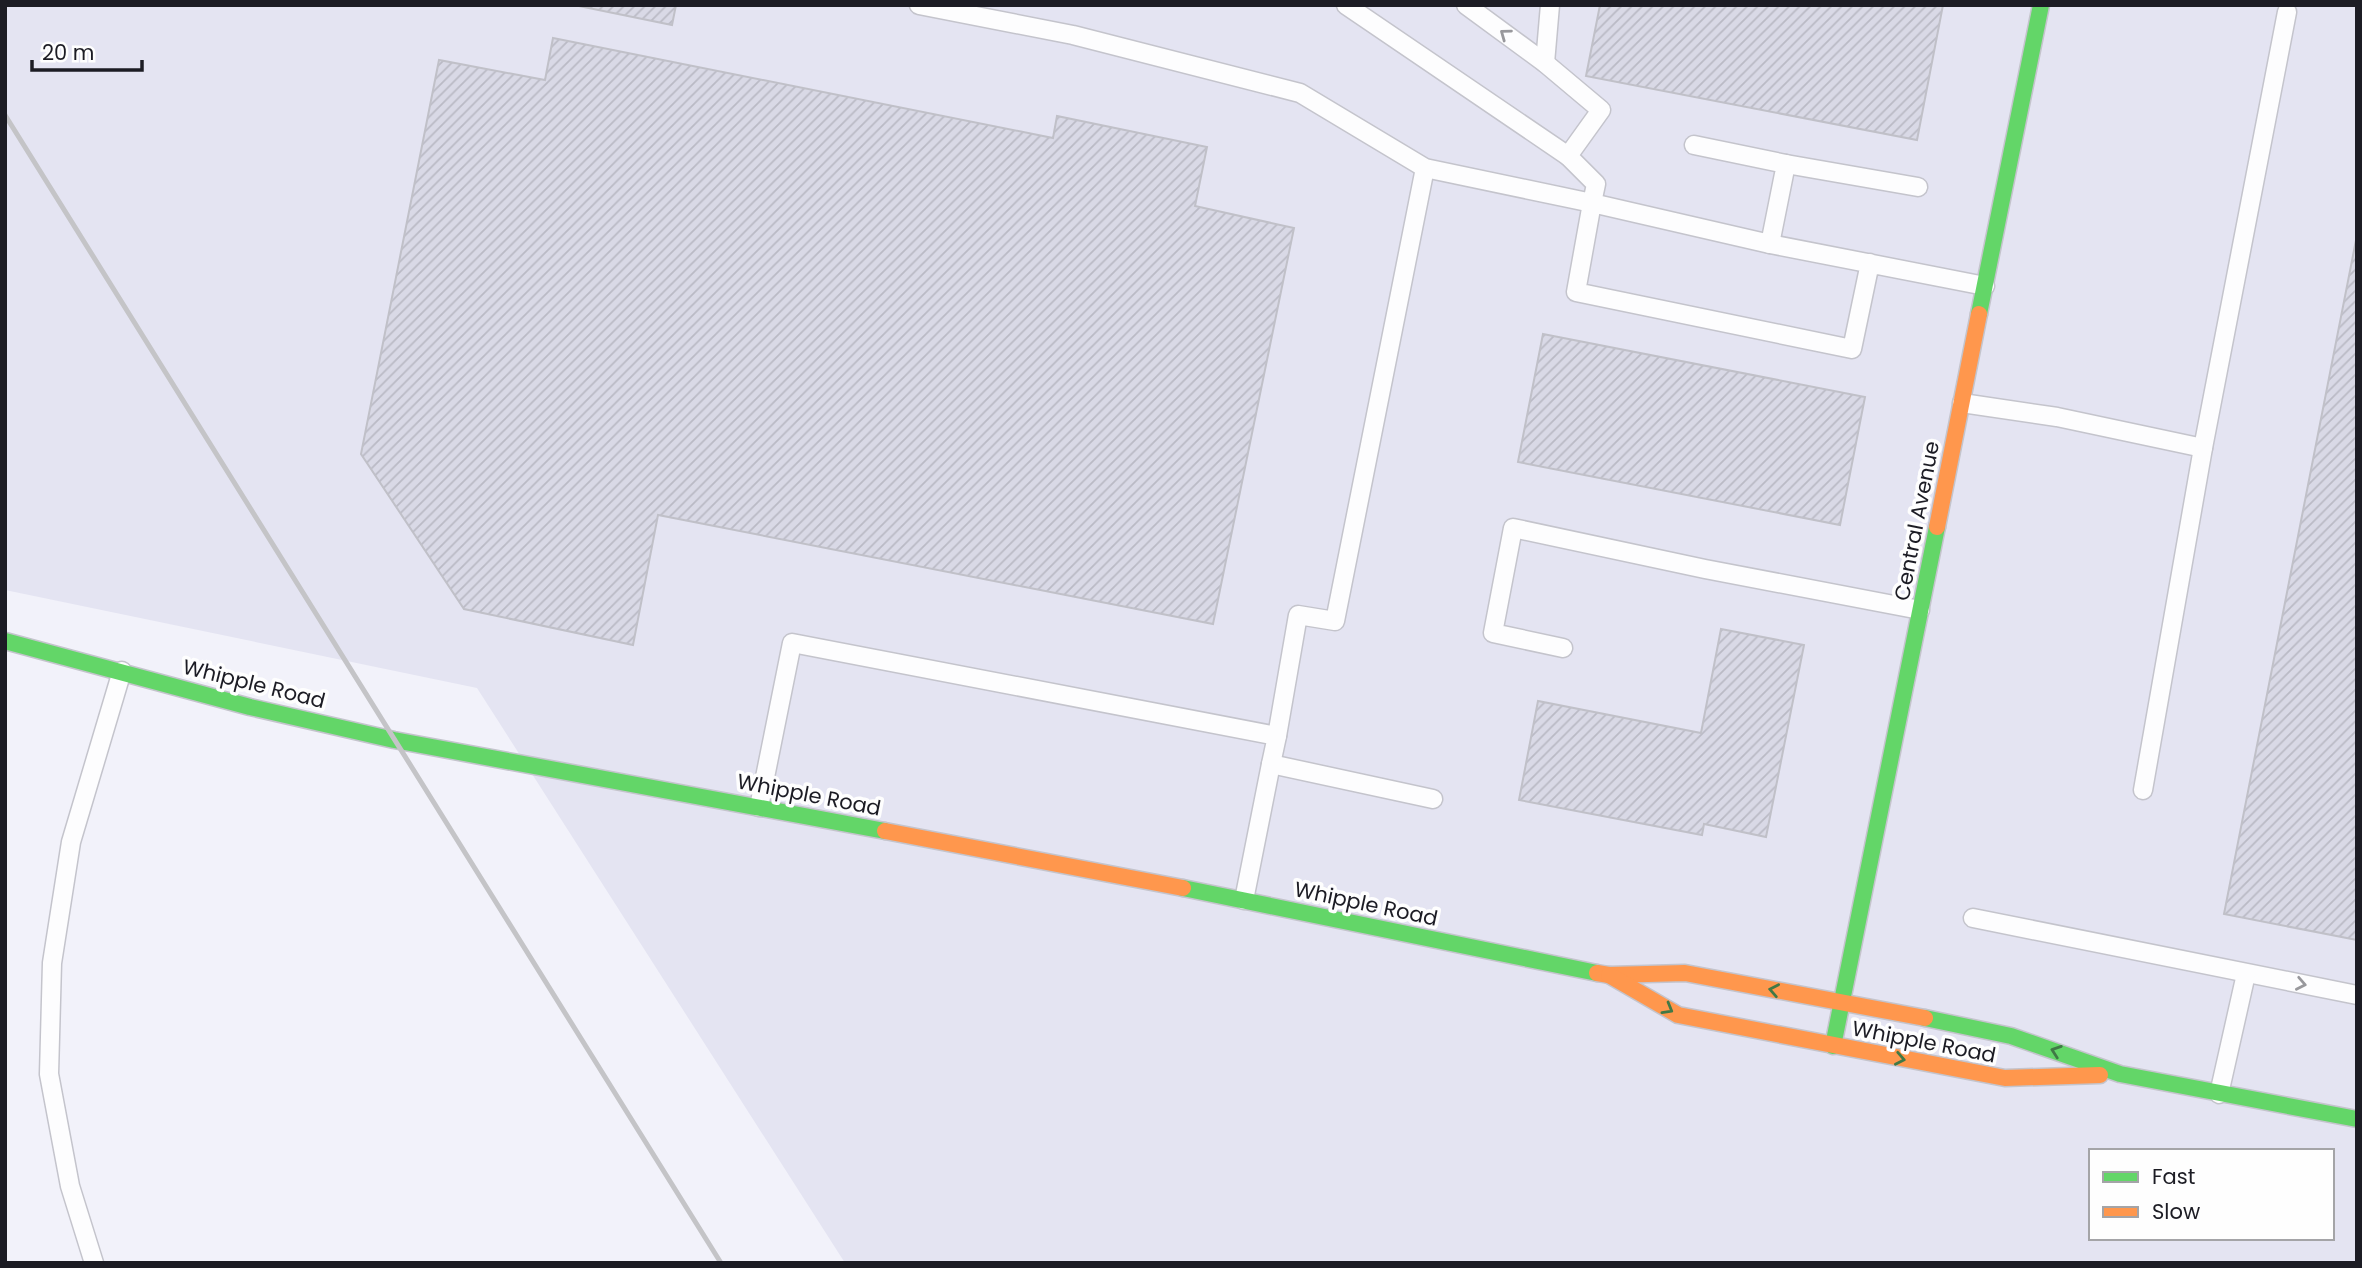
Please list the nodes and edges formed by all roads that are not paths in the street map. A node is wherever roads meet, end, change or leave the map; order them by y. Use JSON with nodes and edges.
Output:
{"nodes":[{"id":1,"x":919,"y":5,"type":"edge"},
{"id":2,"x":1346,"y":5,"type":"edge"},
{"id":3,"x":1466,"y":5,"type":"edge"},
{"id":4,"x":1550,"y":5,"type":"edge"},
{"id":5,"x":2041,"y":5,"type":"edge"},
{"id":6,"x":2287,"y":12,"type":"dead end"},
{"id":7,"x":1545,"y":63,"type":"junction"},
{"id":8,"x":1694,"y":145,"type":"dead end"},
{"id":9,"x":1568,"y":156,"type":"junction"},
{"id":10,"x":1786,"y":164,"type":"junction"},
{"id":11,"x":1425,"y":168,"type":"junction"},
{"id":12,"x":1918,"y":187,"type":"dead end"},
{"id":13,"x":1592,"y":203,"type":"junction"},
{"id":14,"x":1770,"y":244,"type":"junction"},
{"id":15,"x":1870,"y":263,"type":"junction"},
{"id":16,"x":1985,"y":286,"type":"junction"},
{"id":17,"x":1962,"y":403,"type":"junction"},
{"id":18,"x":2203,"y":448,"type":"junction"},
{"id":19,"x":1920,"y":610,"type":"junction"},
{"id":20,"x":5,"y":640,"type":"edge"},
{"id":21,"x":1563,"y":649,"type":"dead end"},
{"id":22,"x":122,"y":671,"type":"junction"},
{"id":23,"x":1277,"y":736,"type":"junction"},
{"id":24,"x":1271,"y":764,"type":"junction"},
{"id":25,"x":2143,"y":790,"type":"dead end"},
{"id":26,"x":1433,"y":799,"type":"dead end"},
{"id":27,"x":759,"y":807,"type":"junction"},
{"id":28,"x":1244,"y":900,"type":"junction"},
{"id":29,"x":1973,"y":918,"type":"dead end"},
{"id":30,"x":2246,"y":974,"type":"junction"},
{"id":31,"x":1609,"y":975,"type":"junction"},
{"id":32,"x":2357,"y":995,"type":"edge"},
{"id":33,"x":1841,"y":1003,"type":"junction"},
{"id":34,"x":1833,"y":1046,"type":"junction"},
{"id":35,"x":2120,"y":1074,"type":"junction"},
{"id":36,"x":2219,"y":1094,"type":"junction"},
{"id":37,"x":2357,"y":1119,"type":"edge"},
{"id":38,"x":94,"y":1263,"type":"edge"}],
"edges":[{"from":1,"to":11,"type":"lane"},
{"from":2,"to":9,"type":"lane"},
{"from":7,"to":3,"type":"lane","one_way":true},
{"from":4,"to":7,"type":"lane"},
{"from":5,"to":16,"type":"main road","name":"Central Avenue"},
{"from":6,"to":18,"type":"lane"},
{"from":7,"to":9,"type":"lane"},
{"from":8,"to":10,"type":"lane"},
{"from":9,"to":13,"type":"lane"},
{"from":10,"to":12,"type":"lane"},
{"from":10,"to":14,"type":"lane"},
{"from":11,"to":13,"type":"lane"},
{"from":11,"to":23,"type":"lane"},
{"from":13,"to":14,"type":"lane"},
{"from":13,"to":15,"type":"lane"},
{"from":14,"to":15,"type":"lane"},
{"from":15,"to":16,"type":"lane"},
{"from":16,"to":17,"type":"main road","name":"Central Avenue"},
{"from":17,"to":18,"type":"lane"},
{"from":17,"to":19,"type":"main road","name":"Central Avenue"},
{"from":18,"to":25,"type":"lane"},
{"from":19,"to":21,"type":"lane"},
{"from":19,"to":33,"type":"main road","name":"Central Avenue"},
{"from":20,"to":22,"type":"main road","name":"Whipple Road"},
{"from":22,"to":27,"type":"main road","name":"Whipple Road"},
{"from":22,"to":38,"type":"lane"},
{"from":23,"to":24,"type":"lane"},
{"from":23,"to":27,"type":"lane"},
{"from":24,"to":26,"type":"lane"},
{"from":24,"to":28,"type":"lane"},
{"from":27,"to":28,"type":"main road","name":"Whipple Road"},
{"from":28,"to":31,"type":"main road","name":"Whipple Road"},
{"from":29,"to":30,"type":"lane"},
{"from":30,"to":32,"type":"lane","one_way":true},
{"from":30,"to":36,"type":"lane"},
{"from":33,"to":31,"type":"main road","name":"Whipple Road","one_way":true},
{"from":31,"to":34,"type":"main road","name":"Whipple Road","one_way":true},
{"from":33,"to":34,"type":"main road","name":"Central Avenue"},
{"from":35,"to":33,"type":"main road","name":"Whipple Road","one_way":true},
{"from":34,"to":35,"type":"main road","name":"Whipple Road","one_way":true},
{"from":35,"to":36,"type":"main road","name":"Whipple Road"},
{"from":36,"to":37,"type":"main road","name":"Whipple Road"}]}
